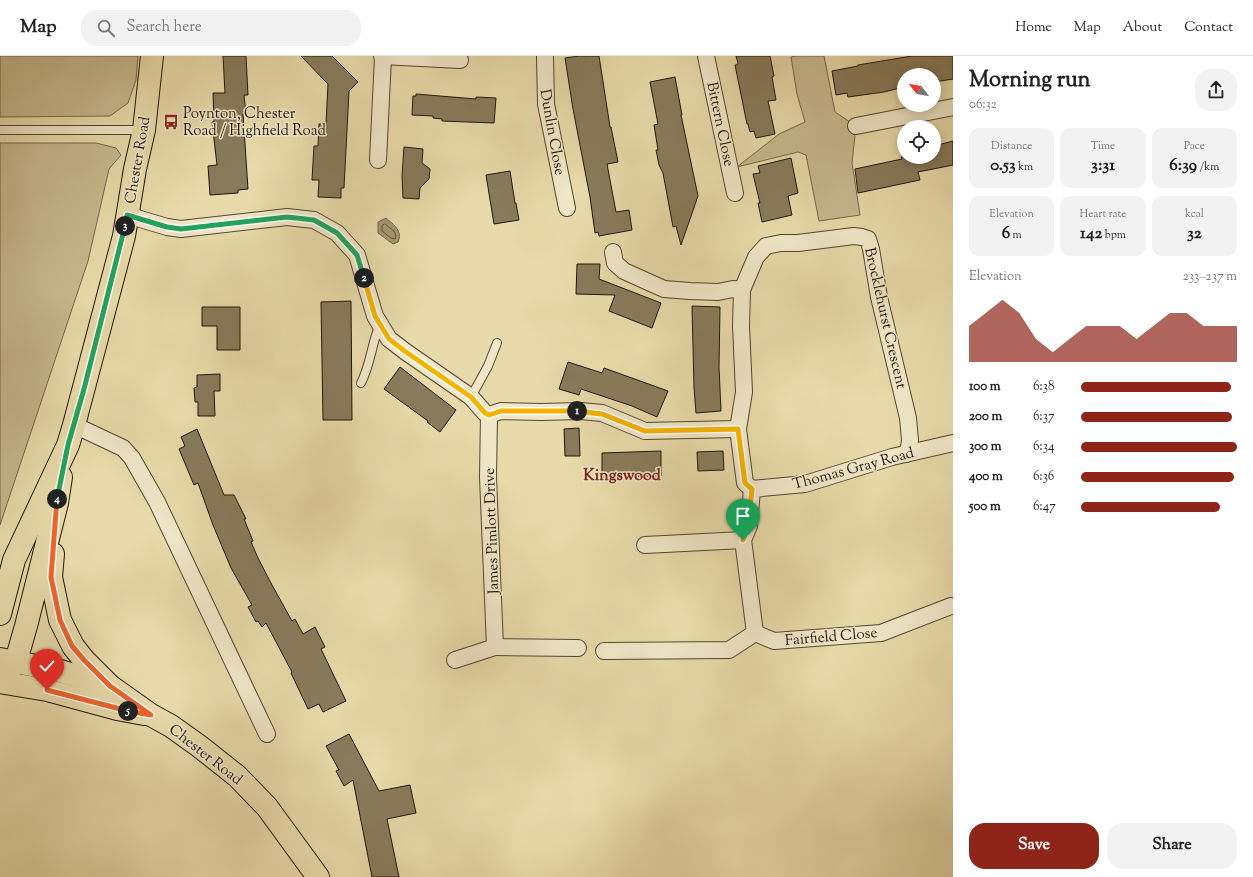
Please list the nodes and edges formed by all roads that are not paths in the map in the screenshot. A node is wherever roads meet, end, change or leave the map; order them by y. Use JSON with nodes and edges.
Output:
{"nodes":[{"id":1,"x":152,"y":56,"type":"edge"},
{"id":2,"x":383,"y":56,"type":"edge"},
{"id":3,"x":546,"y":56,"type":"edge"},
{"id":4,"x":706,"y":56,"type":"edge"},
{"id":5,"x":460,"y":60,"type":"dead end"},
{"id":6,"x":953,"y":107,"type":"edge"},
{"id":7,"x":856,"y":126,"type":"dead end"},
{"id":8,"x":0,"y":130,"type":"edge"},
{"id":9,"x":144,"y":130,"type":"junction"},
{"id":10,"x":378,"y":160,"type":"dead end"},
{"id":11,"x":735,"y":193,"type":"dead end"},
{"id":12,"x":567,"y":208,"type":"dead end"},
{"id":13,"x":127,"y":215,"type":"junction"},
{"id":14,"x":613,"y":252,"type":"dead end"},
{"id":15,"x":742,"y":290,"type":"junction"},
{"id":16,"x":380,"y":324,"type":"junction"},
{"id":17,"x":497,"y":343,"type":"dead end"},
{"id":18,"x":361,"y":383,"type":"dead end"},
{"id":19,"x":471,"y":397,"type":"junction"},
{"id":20,"x":489,"y":415,"type":"junction"},
{"id":21,"x":738,"y":429,"type":"junction"},
{"id":22,"x":71,"y":435,"type":"junction"},
{"id":23,"x":953,"y":443,"type":"edge"},
{"id":24,"x":906,"y":454,"type":"junction"},
{"id":25,"x":752,"y":489,"type":"junction"},
{"id":26,"x":57,"y":503,"type":"junction"},
{"id":27,"x":743,"y":540,"type":"junction"},
{"id":28,"x":645,"y":545,"type":"dead end"},
{"id":29,"x":14,"y":560,"type":"junction"},
{"id":30,"x":0,"y":579,"type":"edge"},
{"id":31,"x":951,"y":606,"type":"dead end"},
{"id":32,"x":0,"y":614,"type":"edge"},
{"id":33,"x":755,"y":633,"type":"junction"},
{"id":34,"x":495,"y":648,"type":"junction"},
{"id":35,"x":578,"y":648,"type":"dead end"},
{"id":36,"x":604,"y":651,"type":"dead end"},
{"id":37,"x":8,"y":660,"type":"edge"},
{"id":38,"x":454,"y":660,"type":"dead end"},
{"id":39,"x":0,"y":682,"type":"edge"},
{"id":40,"x":110,"y":686,"type":"junction"},
{"id":41,"x":151,"y":715,"type":"junction"},
{"id":42,"x":267,"y":734,"type":"dead end"},
{"id":43,"x":318,"y":877,"type":"edge"}],
"edges":[{"from":1,"to":9,"type":"main road","name":"Chester Road"},
{"from":2,"to":5,"type":"street"},
{"from":2,"to":10,"type":"street"},
{"from":3,"to":12,"type":"street","name":"Dunlin Close"},
{"from":4,"to":11,"type":"street","name":"Bittern Close"},
{"from":6,"to":7,"type":"street"},
{"from":8,"to":9,"type":"lane"},
{"from":9,"to":13,"type":"main road","name":"Chester Road"},
{"from":13,"to":16,"type":"street"},
{"from":13,"to":22,"type":"main road","name":"Chester Road"},
{"from":14,"to":15,"type":"street"},
{"from":15,"to":21,"type":"street","name":"Brocklehurst Crescent"},
{"from":15,"to":24,"type":"street","name":"Brocklehurst Crescent"},
{"from":16,"to":18,"type":"lane"},
{"from":16,"to":19,"type":"street"},
{"from":17,"to":19,"type":"lane"},
{"from":19,"to":20,"type":"street"},
{"from":20,"to":21,"type":"street"},
{"from":20,"to":34,"type":"street","name":"James Pimlott Drive"},
{"from":21,"to":25,"type":"street","name":"Brocklehurst Crescent"},
{"from":22,"to":26,"type":"main road","name":"Chester Road"},
{"from":22,"to":29,"type":"main road","name":"Chester Road"},
{"from":22,"to":42,"type":"street"},
{"from":23,"to":24,"type":"street","name":"Thomas Gray Road"},
{"from":24,"to":25,"type":"street","name":"Thomas Gray Road"},
{"from":25,"to":27,"type":"street"},
{"from":26,"to":37,"type":"main road","name":"Chester Road"},
{"from":26,"to":40,"type":"main road"},
{"from":27,"to":28,"type":"street"},
{"from":27,"to":33,"type":"street"},
{"from":29,"to":30,"type":"main road"},
{"from":29,"to":32,"type":"main road","name":"Chester Road"},
{"from":31,"to":33,"type":"street","name":"Fairfield Close"},
{"from":33,"to":36,"type":"street"},
{"from":34,"to":35,"type":"street"},
{"from":34,"to":38,"type":"street"},
{"from":37,"to":39,"type":"main road","name":"Chester Road"},
{"from":37,"to":40,"type":"main road","name":"Chester Road"},
{"from":39,"to":41,"type":"main road"},
{"from":40,"to":41,"type":"main road","name":"Chester Road"},
{"from":41,"to":43,"type":"main road","name":"Chester Road"}]}
